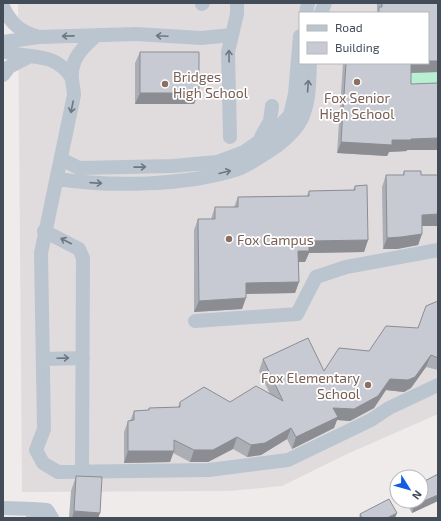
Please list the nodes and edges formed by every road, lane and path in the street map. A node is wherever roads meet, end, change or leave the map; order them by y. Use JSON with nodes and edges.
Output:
{"nodes":[{"id":1,"x":237,"y":3,"type":"edge"},
{"id":2,"x":3,"y":7,"type":"edge"},
{"id":3,"x":96,"y":35,"type":"junction"},
{"id":4,"x":232,"y":35,"type":"junction"},
{"id":5,"x":39,"y":36,"type":"junction"},
{"id":6,"x":3,"y":42,"type":"edge"},
{"id":7,"x":299,"y":48,"type":"edge"},
{"id":8,"x":3,"y":51,"type":"edge"},
{"id":9,"x":28,"y":57,"type":"junction"},
{"id":10,"x":310,"y":64,"type":"edge"},
{"id":11,"x":3,"y":75,"type":"edge"},
{"id":12,"x":72,"y":78,"type":"junction"},
{"id":13,"x":272,"y":106,"type":"dead end"},
{"id":14,"x":230,"y":137,"type":"dead end"},
{"id":15,"x":253,"y":146,"type":"junction"},
{"id":16,"x":61,"y":159,"type":"junction"},
{"id":17,"x":57,"y":179,"type":"junction"},
{"id":18,"x":44,"y":230,"type":"junction"},
{"id":19,"x":438,"y":250,"type":"edge"},
{"id":20,"x":196,"y":321,"type":"dead end"},
{"id":21,"x":83,"y":358,"type":"junction"},
{"id":22,"x":42,"y":359,"type":"junction"},
{"id":23,"x":438,"y":385,"type":"edge"},
{"id":24,"x":82,"y":472,"type":"junction"},
{"id":25,"x":3,"y":508,"type":"edge"},
{"id":26,"x":33,"y":513,"type":"edge"},
{"id":27,"x":52,"y":518,"type":"edge"}],
"edges":[{"from":1,"to":4,"type":"lane"},
{"from":2,"to":5,"type":"lane"},
{"from":4,"to":3,"type":"lane","one_way":true},
{"from":3,"to":5,"type":"lane","one_way":true},
{"from":3,"to":12,"type":"lane"},
{"from":14,"to":4,"type":"lane","one_way":true},
{"from":5,"to":6,"type":"lane"},
{"from":7,"to":15,"type":"lane"},
{"from":8,"to":9,"type":"lane"},
{"from":9,"to":11,"type":"lane"},
{"from":9,"to":12,"type":"lane"},
{"from":17,"to":10,"type":"lane","one_way":true},
{"from":12,"to":16,"type":"lane","one_way":true},
{"from":13,"to":15,"type":"lane"},
{"from":16,"to":15,"type":"lane","one_way":true},
{"from":16,"to":17,"type":"lane"},
{"from":17,"to":18,"type":"lane"},
{"from":21,"to":18,"type":"lane","one_way":true},
{"from":18,"to":22,"type":"lane"},
{"from":19,"to":20,"type":"lane"},
{"from":22,"to":21,"type":"lane","one_way":true},
{"from":21,"to":24,"type":"lane"},
{"from":22,"to":24,"type":"lane"},
{"from":23,"to":24,"type":"lane"},
{"from":25,"to":26,"type":"lane"},
{"from":26,"to":27,"type":"lane"}]}
